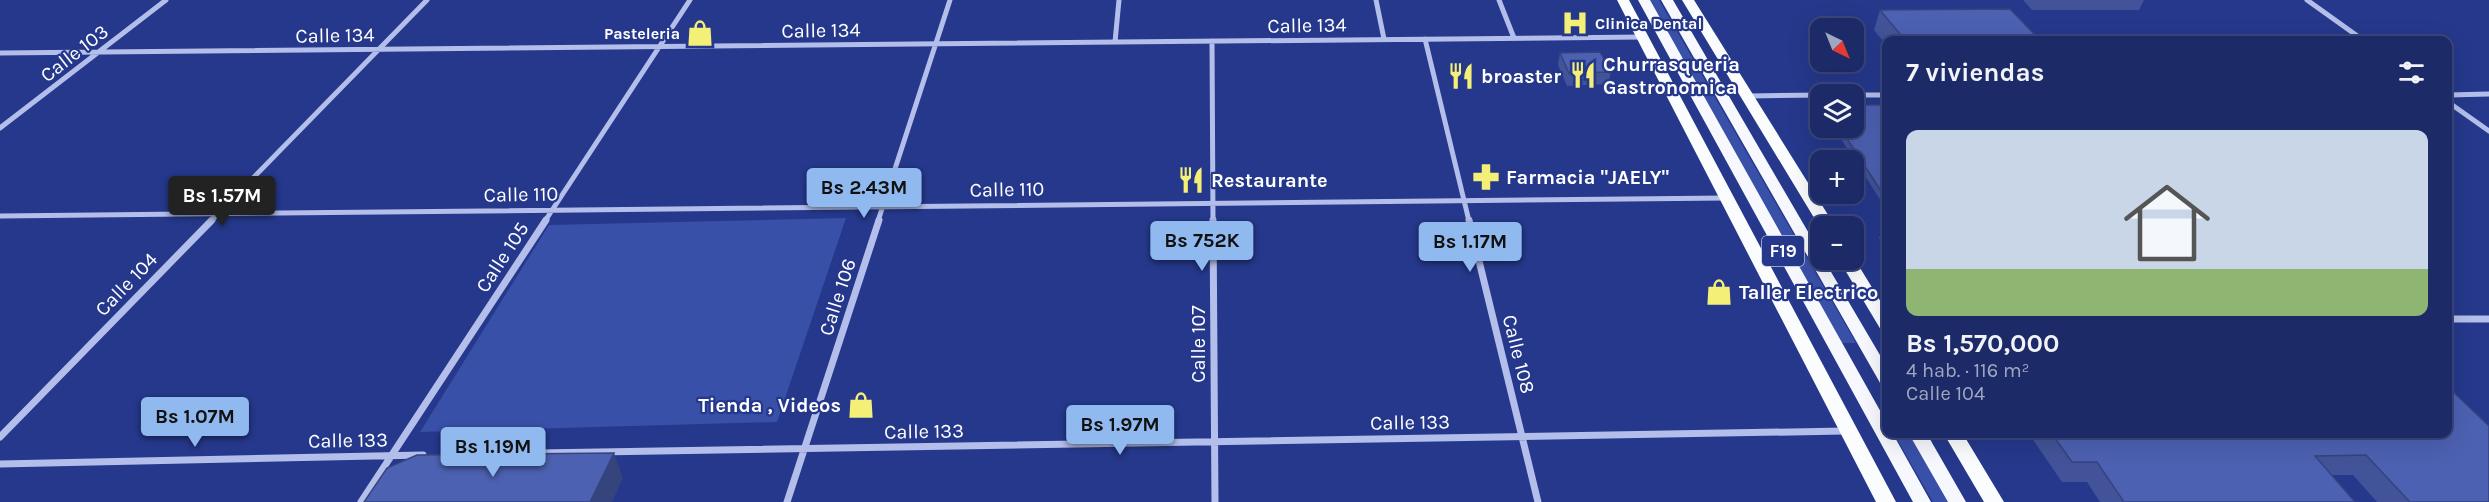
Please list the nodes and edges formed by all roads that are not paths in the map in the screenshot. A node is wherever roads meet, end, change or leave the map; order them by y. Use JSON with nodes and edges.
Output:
{"nodes":[{"id":1,"x":166,"y":0,"type":"edge"},
{"id":2,"x":427,"y":0,"type":"edge"},
{"id":3,"x":690,"y":0,"type":"edge"},
{"id":4,"x":950,"y":0,"type":"edge"},
{"id":5,"x":1119,"y":0,"type":"edge"},
{"id":6,"x":1376,"y":0,"type":"edge"},
{"id":7,"x":1499,"y":0,"type":"edge"},
{"id":8,"x":1623,"y":0,"type":"edge"},
{"id":9,"x":1644,"y":0,"type":"edge"},
{"id":10,"x":1667,"y":0,"type":"edge"},
{"id":11,"x":1688,"y":0,"type":"edge"},
{"id":12,"x":2307,"y":0,"type":"edge"},
{"id":13,"x":2357,"y":36,"type":"edge"},
{"id":14,"x":1643,"y":37,"type":"junction"},
{"id":15,"x":1514,"y":38,"type":"junction"},
{"id":16,"x":1384,"y":39,"type":"junction"},
{"id":17,"x":1425,"y":39,"type":"junction"},
{"id":18,"x":1212,"y":41,"type":"junction"},
{"id":19,"x":1114,"y":42,"type":"junction"},
{"id":20,"x":934,"y":44,"type":"junction"},
{"id":21,"x":659,"y":47,"type":"junction"},
{"id":22,"x":381,"y":50,"type":"junction"},
{"id":23,"x":100,"y":52,"type":"junction"},
{"id":24,"x":0,"y":53,"type":"edge"},
{"id":25,"x":2452,"y":94,"type":"edge"},
{"id":26,"x":2489,"y":94,"type":"edge"},
{"id":27,"x":1810,"y":95,"type":"edge"},
{"id":28,"x":1864,"y":95,"type":"edge"},
{"id":29,"x":1882,"y":95,"type":"edge"},
{"id":30,"x":1747,"y":96,"type":"junction"},
{"id":31,"x":2452,"y":105,"type":"edge"},
{"id":32,"x":0,"y":128,"type":"edge"},
{"id":33,"x":2489,"y":131,"type":"edge"},
{"id":34,"x":1727,"y":198,"type":"junction"},
{"id":35,"x":1464,"y":200,"type":"junction"},
{"id":36,"x":1213,"y":203,"type":"junction"},
{"id":37,"x":884,"y":207,"type":"junction"},
{"id":38,"x":552,"y":210,"type":"junction"},
{"id":39,"x":219,"y":214,"type":"junction"},
{"id":40,"x":0,"y":216,"type":"edge"},
{"id":41,"x":1821,"y":216,"type":"edge"},
{"id":42,"x":1853,"y":270,"type":"edge"},
{"id":43,"x":1882,"y":317,"type":"edge"},
{"id":44,"x":2452,"y":319,"type":"edge"},
{"id":45,"x":2489,"y":319,"type":"edge"},
{"id":46,"x":1882,"y":372,"type":"edge"},
{"id":47,"x":1882,"y":430,"type":"edge"},
{"id":48,"x":1849,"y":431,"type":"junction"},
{"id":49,"x":0,"y":437,"type":"edge"},
{"id":50,"x":1522,"y":437,"type":"junction"},
{"id":51,"x":1887,"y":438,"type":"edge"},
{"id":52,"x":1920,"y":438,"type":"edge"},
{"id":53,"x":1955,"y":438,"type":"edge"},
{"id":54,"x":1215,"y":442,"type":"junction"},
{"id":55,"x":805,"y":449,"type":"junction"},
{"id":56,"x":427,"y":455,"type":"edge"},
{"id":57,"x":474,"y":455,"type":"edge"},
{"id":58,"x":391,"y":456,"type":"junction"},
{"id":59,"x":0,"y":465,"type":"edge"},
{"id":60,"x":361,"y":502,"type":"edge"},
{"id":61,"x":787,"y":502,"type":"edge"},
{"id":62,"x":1215,"y":502,"type":"edge"},
{"id":63,"x":1538,"y":502,"type":"edge"},
{"id":64,"x":1886,"y":502,"type":"edge"},
{"id":65,"x":1922,"y":502,"type":"edge"},
{"id":66,"x":1957,"y":502,"type":"edge"},
{"id":67,"x":1994,"y":502,"type":"edge"}],
"edges":[{"from":1,"to":23,"type":"street","name":"Calle 103"},
{"from":2,"to":22,"type":"street","name":"Calle 104"},
{"from":3,"to":21,"type":"street","name":"Calle 105"},
{"from":4,"to":20,"type":"street","name":"Calle 106"},
{"from":5,"to":19,"type":"street"},
{"from":6,"to":16,"type":"street"},
{"from":7,"to":15,"type":"street"},
{"from":8,"to":14,"type":"highway","number":"F19"},
{"from":9,"to":47,"type":"main road","number":"F19"},
{"from":10,"to":46,"type":"main road","number":"F19"},
{"from":11,"to":30,"type":"highway","number":"F19"},
{"from":12,"to":13,"type":"street"},
{"from":14,"to":15,"type":"street","name":"Calle 134"},
{"from":14,"to":34,"type":"highway","number":"F19"},
{"from":15,"to":17,"type":"street","name":"Calle 134"},
{"from":16,"to":17,"type":"street","name":"Calle 134"},
{"from":16,"to":18,"type":"street","name":"Calle 134"},
{"from":17,"to":35,"type":"street","name":"Calle 108"},
{"from":18,"to":19,"type":"street","name":"Calle 134"},
{"from":18,"to":36,"type":"street","name":"Calle 107"},
{"from":19,"to":20,"type":"street","name":"Calle 134"},
{"from":20,"to":21,"type":"street","name":"Calle 134"},
{"from":20,"to":37,"type":"street","name":"Calle 106"},
{"from":21,"to":22,"type":"street","name":"Calle 134"},
{"from":21,"to":38,"type":"street","name":"Calle 105"},
{"from":22,"to":23,"type":"street","name":"Calle 134"},
{"from":22,"to":39,"type":"street","name":"Calle 104"},
{"from":23,"to":24,"type":"street","name":"Calle 134"},
{"from":23,"to":32,"type":"street","name":"Calle 103"},
{"from":25,"to":26,"type":"street"},
{"from":27,"to":30,"type":"street"},
{"from":28,"to":29,"type":"street"},
{"from":30,"to":41,"type":"highway","number":"F19"},
{"from":31,"to":33,"type":"street"},
{"from":34,"to":35,"type":"street","name":"Calle 110"},
{"from":34,"to":48,"type":"highway","number":"F19"},
{"from":35,"to":36,"type":"street","name":"Calle 110"},
{"from":35,"to":50,"type":"street","name":"Calle 108"},
{"from":36,"to":37,"type":"street","name":"Calle 110"},
{"from":36,"to":54,"type":"street","name":"Calle 107"},
{"from":37,"to":38,"type":"street","name":"Calle 110"},
{"from":37,"to":55,"type":"street","name":"Calle 106"},
{"from":38,"to":39,"type":"street","name":"Calle 110"},
{"from":38,"to":58,"type":"street","name":"Calle 105"},
{"from":39,"to":40,"type":"street","name":"Calle 110"},
{"from":39,"to":49,"type":"street","name":"Calle 104"},
{"from":42,"to":43,"type":"highway"},
{"from":44,"to":45,"type":"street"},
{"from":48,"to":50,"type":"street","name":"Calle 133"},
{"from":48,"to":64,"type":"highway","number":"F19"},
{"from":50,"to":54,"type":"street","name":"Calle 133"},
{"from":50,"to":63,"type":"street","name":"Calle 108"},
{"from":51,"to":65,"type":"main road","number":"F19"},
{"from":52,"to":66,"type":"main road"},
{"from":53,"to":67,"type":"highway"},
{"from":54,"to":55,"type":"street","name":"Calle 133"},
{"from":54,"to":62,"type":"street","name":"Calle 107"},
{"from":55,"to":57,"type":"street","name":"Calle 133"},
{"from":55,"to":61,"type":"street","name":"Calle 106"},
{"from":56,"to":58,"type":"street","name":"Calle 133"},
{"from":58,"to":59,"type":"street","name":"Calle 133"},
{"from":58,"to":60,"type":"street","name":"Calle 105"}]}
